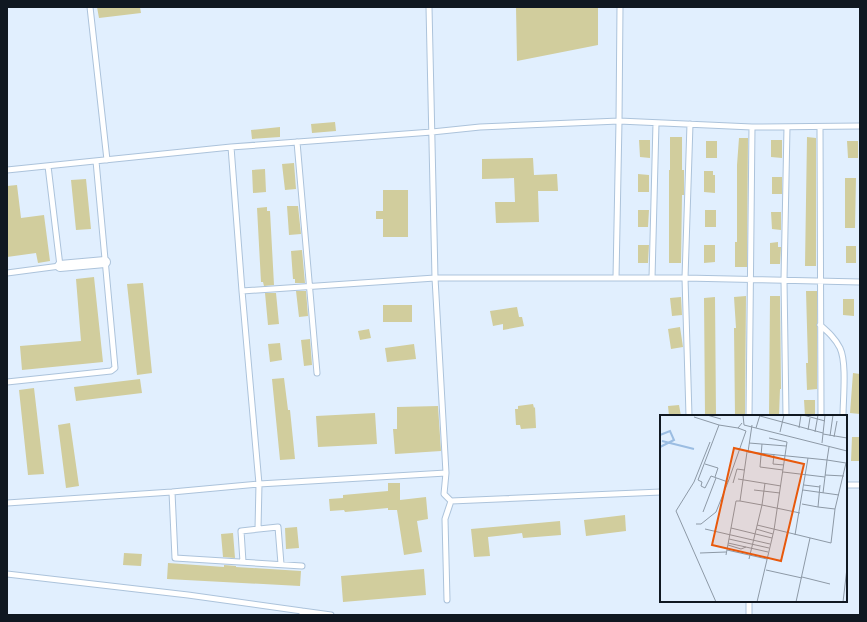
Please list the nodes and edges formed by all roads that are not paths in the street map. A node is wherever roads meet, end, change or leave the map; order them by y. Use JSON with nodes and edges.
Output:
{"nodes":[{"id":1,"x":90,"y":7,"type":"edge"},
{"id":2,"x":429,"y":7,"type":"edge"},
{"id":3,"x":620,"y":7,"type":"edge"},
{"id":4,"x":619,"y":121,"type":"junction"},
{"id":5,"x":656,"y":123,"type":"junction"},
{"id":6,"x":690,"y":124,"type":"junction"},
{"id":7,"x":860,"y":126,"type":"edge"},
{"id":8,"x":752,"y":127,"type":"junction"},
{"id":9,"x":788,"y":127,"type":"junction"},
{"id":10,"x":820,"y":127,"type":"junction"},
{"id":11,"x":432,"y":132,"type":"junction"},
{"id":12,"x":297,"y":142,"type":"junction"},
{"id":13,"x":231,"y":147,"type":"junction"},
{"id":14,"x":107,"y":160,"type":"junction"},
{"id":15,"x":96,"y":161,"type":"junction"},
{"id":16,"x":48,"y":166,"type":"junction"},
{"id":17,"x":7,"y":170,"type":"edge"},
{"id":18,"x":105,"y":262,"type":"junction"},
{"id":19,"x":60,"y":266,"type":"junction"},
{"id":20,"x":7,"y":273,"type":"edge"},
{"id":21,"x":435,"y":278,"type":"junction"},
{"id":22,"x":616,"y":278,"type":"junction"},
{"id":23,"x":652,"y":278,"type":"junction"},
{"id":24,"x":686,"y":278,"type":"junction"},
{"id":25,"x":751,"y":279,"type":"junction"},
{"id":26,"x":784,"y":280,"type":"junction"},
{"id":27,"x":820,"y":281,"type":"junction"},
{"id":28,"x":860,"y":282,"type":"edge"},
{"id":29,"x":309,"y":286,"type":"junction"},
{"id":30,"x":242,"y":291,"type":"junction"},
{"id":31,"x":820,"y":325,"type":"junction"},
{"id":32,"x":317,"y":373,"type":"dead end"},
{"id":33,"x":7,"y":382,"type":"edge"},
{"id":34,"x":689,"y":415,"type":"edge"},
{"id":35,"x":749,"y":415,"type":"edge"},
{"id":36,"x":786,"y":415,"type":"edge"},
{"id":37,"x":821,"y":415,"type":"edge"},
{"id":38,"x":843,"y":415,"type":"edge"},
{"id":39,"x":446,"y":473,"type":"junction"},
{"id":40,"x":259,"y":484,"type":"junction"},
{"id":41,"x":847,"y":485,"type":"edge"},
{"id":42,"x":860,"y":485,"type":"edge"},
{"id":43,"x":172,"y":492,"type":"junction"},
{"id":44,"x":660,"y":492,"type":"edge"},
{"id":45,"x":451,"y":501,"type":"junction"},
{"id":46,"x":7,"y":503,"type":"edge"},
{"id":47,"x":258,"y":529,"type":"junction"},
{"id":48,"x":243,"y":562,"type":"junction"},
{"id":49,"x":281,"y":564,"type":"junction"},
{"id":50,"x":302,"y":566,"type":"dead end"},
{"id":51,"x":7,"y":574,"type":"edge"},
{"id":52,"x":447,"y":600,"type":"dead end"},
{"id":53,"x":749,"y":602,"type":"edge"},
{"id":54,"x":302,"y":613,"type":"edge"},
{"id":55,"x":331,"y":615,"type":"edge"},
{"id":56,"x":749,"y":615,"type":"edge"}],
"edges":[{"from":1,"to":14,"type":"lane"},
{"from":2,"to":11,"type":"lane"},
{"from":3,"to":4,"type":"lane"},
{"from":4,"to":5,"type":"lane"},
{"from":4,"to":11,"type":"lane"},
{"from":4,"to":22,"type":"lane"},
{"from":5,"to":6,"type":"lane"},
{"from":5,"to":23,"type":"lane"},
{"from":6,"to":8,"type":"lane"},
{"from":6,"to":24,"type":"lane"},
{"from":7,"to":10,"type":"lane"},
{"from":8,"to":9,"type":"lane"},
{"from":8,"to":25,"type":"lane"},
{"from":9,"to":10,"type":"lane"},
{"from":9,"to":26,"type":"lane"},
{"from":10,"to":27,"type":"lane"},
{"from":11,"to":12,"type":"lane"},
{"from":11,"to":21,"type":"lane"},
{"from":12,"to":13,"type":"lane"},
{"from":12,"to":29,"type":"lane"},
{"from":13,"to":14,"type":"lane"},
{"from":13,"to":30,"type":"lane"},
{"from":14,"to":15,"type":"lane"},
{"from":15,"to":16,"type":"lane"},
{"from":15,"to":18,"type":"lane"},
{"from":16,"to":17,"type":"lane"},
{"from":16,"to":19,"type":"lane"},
{"from":18,"to":19,"type":"street"},
{"from":18,"to":33,"type":"lane"},
{"from":19,"to":20,"type":"lane"},
{"from":21,"to":22,"type":"lane"},
{"from":21,"to":29,"type":"lane"},
{"from":21,"to":39,"type":"lane"},
{"from":22,"to":23,"type":"lane"},
{"from":23,"to":24,"type":"lane"},
{"from":24,"to":25,"type":"lane"},
{"from":24,"to":34,"type":"lane"},
{"from":25,"to":26,"type":"lane"},
{"from":25,"to":35,"type":"lane"},
{"from":26,"to":27,"type":"lane"},
{"from":26,"to":36,"type":"lane"},
{"from":27,"to":28,"type":"lane"},
{"from":27,"to":31,"type":"lane"},
{"from":29,"to":30,"type":"lane"},
{"from":29,"to":32,"type":"lane"},
{"from":30,"to":40,"type":"lane"},
{"from":31,"to":37,"type":"lane"},
{"from":31,"to":38,"type":"lane"},
{"from":39,"to":40,"type":"lane"},
{"from":39,"to":45,"type":"lane"},
{"from":40,"to":43,"type":"lane"},
{"from":40,"to":47,"type":"lane"},
{"from":41,"to":42,"type":"lane"},
{"from":43,"to":46,"type":"lane"},
{"from":43,"to":48,"type":"lane"},
{"from":44,"to":45,"type":"lane"},
{"from":45,"to":52,"type":"lane"},
{"from":47,"to":48,"type":"lane"},
{"from":47,"to":49,"type":"lane"},
{"from":48,"to":49,"type":"lane"},
{"from":49,"to":50,"type":"lane"},
{"from":51,"to":54,"type":"lane"},
{"from":53,"to":56,"type":"lane"},
{"from":54,"to":55,"type":"lane"}]}
